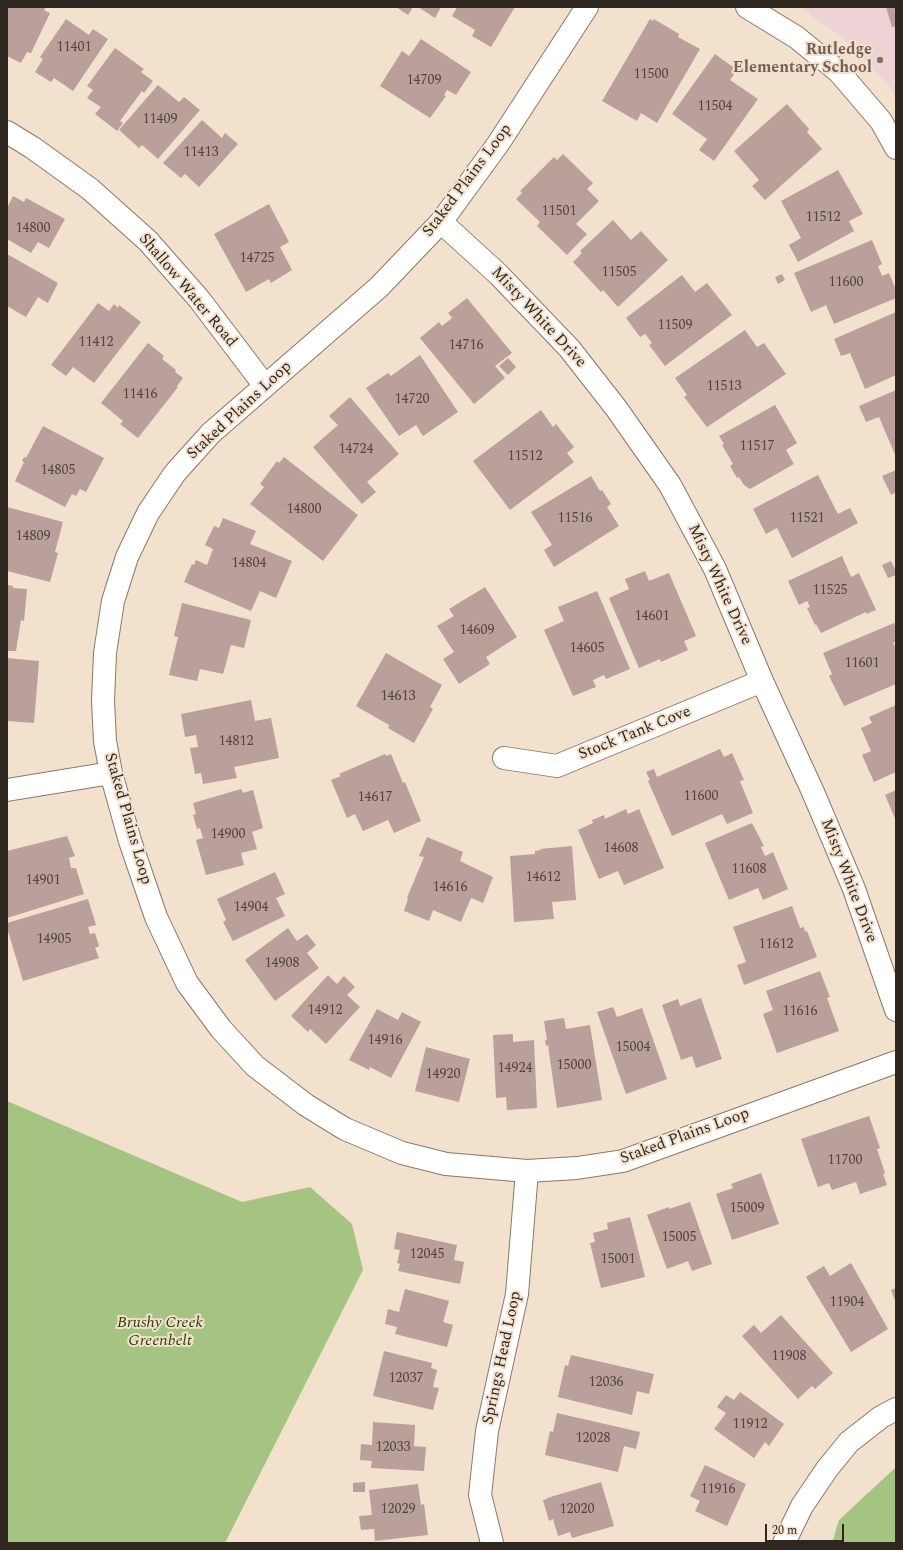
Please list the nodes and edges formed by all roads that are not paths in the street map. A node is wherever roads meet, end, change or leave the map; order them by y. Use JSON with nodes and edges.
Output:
{"nodes":[{"id":1,"x":587,"y":7,"type":"edge"},
{"id":2,"x":747,"y":7,"type":"edge"},
{"id":3,"x":7,"y":132,"type":"edge"},
{"id":4,"x":896,"y":148,"type":"edge"},
{"id":5,"x":441,"y":222,"type":"junction"},
{"id":6,"x":265,"y":386,"type":"junction"},
{"id":7,"x":762,"y":682,"type":"junction"},
{"id":8,"x":504,"y":758,"type":"dead end"},
{"id":9,"x":111,"y":773,"type":"junction"},
{"id":10,"x":7,"y":790,"type":"edge"},
{"id":11,"x":896,"y":1010,"type":"edge"},
{"id":12,"x":896,"y":1062,"type":"edge"},
{"id":13,"x":528,"y":1171,"type":"junction"},
{"id":14,"x":896,"y":1409,"type":"edge"},
{"id":15,"x":492,"y":1543,"type":"edge"},
{"id":16,"x":784,"y":1543,"type":"edge"}],
"edges":[{"from":1,"to":5,"type":"street","name":"Staked Plains Loop"},
{"from":2,"to":4,"type":"street"},
{"from":3,"to":6,"type":"street","name":"Shallow Water Road"},
{"from":5,"to":6,"type":"street","name":"Staked Plains Loop"},
{"from":5,"to":7,"type":"street","name":"Misty White Drive"},
{"from":6,"to":9,"type":"street","name":"Staked Plains Loop"},
{"from":7,"to":8,"type":"street","name":"Stock Tank Cove"},
{"from":7,"to":11,"type":"street","name":"Misty White Drive"},
{"from":9,"to":10,"type":"street"},
{"from":9,"to":13,"type":"street","name":"Staked Plains Loop"},
{"from":12,"to":13,"type":"street","name":"Staked Plains Loop"},
{"from":13,"to":15,"type":"street","name":"Springs Head Loop"},
{"from":14,"to":16,"type":"street"}]}
